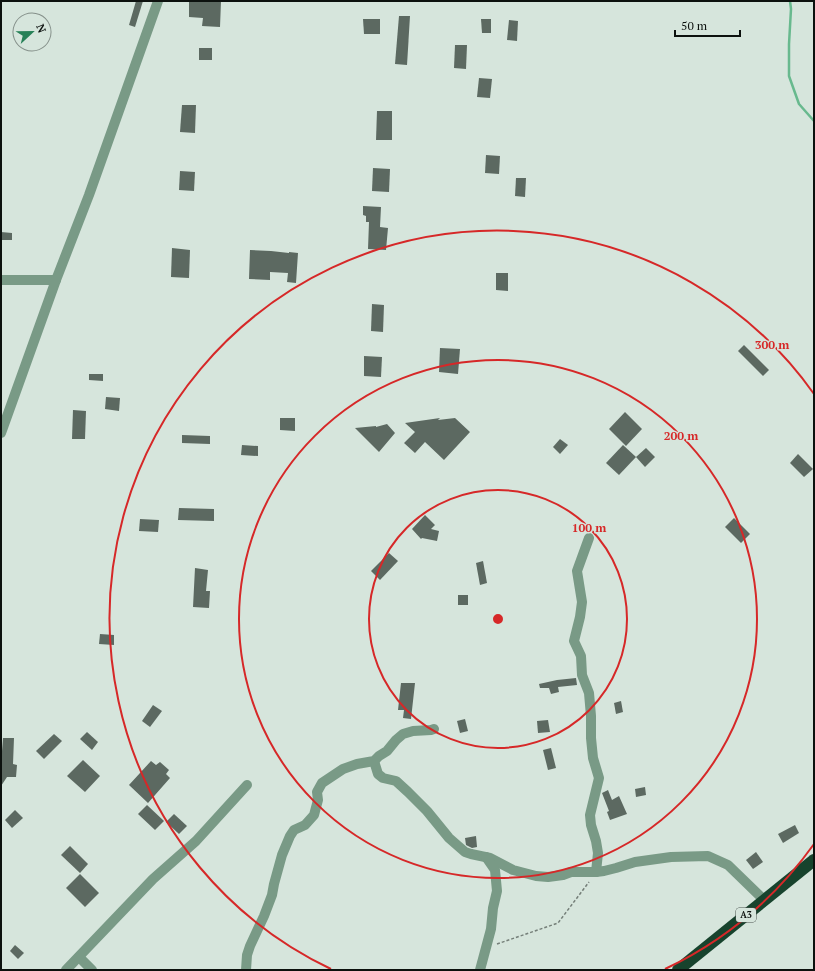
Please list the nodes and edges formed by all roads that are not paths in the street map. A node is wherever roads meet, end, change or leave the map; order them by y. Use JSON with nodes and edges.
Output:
{"nodes":[{"id":1,"x":158,"y":1,"type":"edge"},
{"id":2,"x":1,"y":280,"type":"edge"},
{"id":3,"x":56,"y":280,"type":"junction"},
{"id":4,"x":1,"y":433,"type":"edge"},
{"id":5,"x":589,"y":538,"type":"dead end"},
{"id":6,"x":434,"y":729,"type":"dead end"},
{"id":7,"x":374,"y":761,"type":"junction"},
{"id":8,"x":247,"y":785,"type":"dead end"},
{"id":9,"x":486,"y":857,"type":"junction"},
{"id":10,"x":814,"y":860,"type":"edge"},
{"id":11,"x":596,"y":872,"type":"junction"},
{"id":12,"x":764,"y":900,"type":"junction"},
{"id":13,"x":80,"y":957,"type":"junction"},
{"id":14,"x":66,"y":970,"type":"edge"},
{"id":15,"x":92,"y":970,"type":"edge"},
{"id":16,"x":246,"y":970,"type":"edge"},
{"id":17,"x":480,"y":970,"type":"edge"},
{"id":18,"x":678,"y":970,"type":"edge"}],
"edges":[{"from":1,"to":3,"type":"street"},
{"from":2,"to":3,"type":"street"},
{"from":3,"to":4,"type":"street"},
{"from":5,"to":11,"type":"street"},
{"from":6,"to":7,"type":"street"},
{"from":7,"to":9,"type":"street"},
{"from":7,"to":16,"type":"street"},
{"from":8,"to":13,"type":"street"},
{"from":9,"to":11,"type":"street"},
{"from":9,"to":17,"type":"street"},
{"from":10,"to":12,"type":"highway","number":"A3"},
{"from":11,"to":12,"type":"street"},
{"from":12,"to":18,"type":"highway","number":"A3"},
{"from":13,"to":14,"type":"street"},
{"from":13,"to":15,"type":"street"}]}
